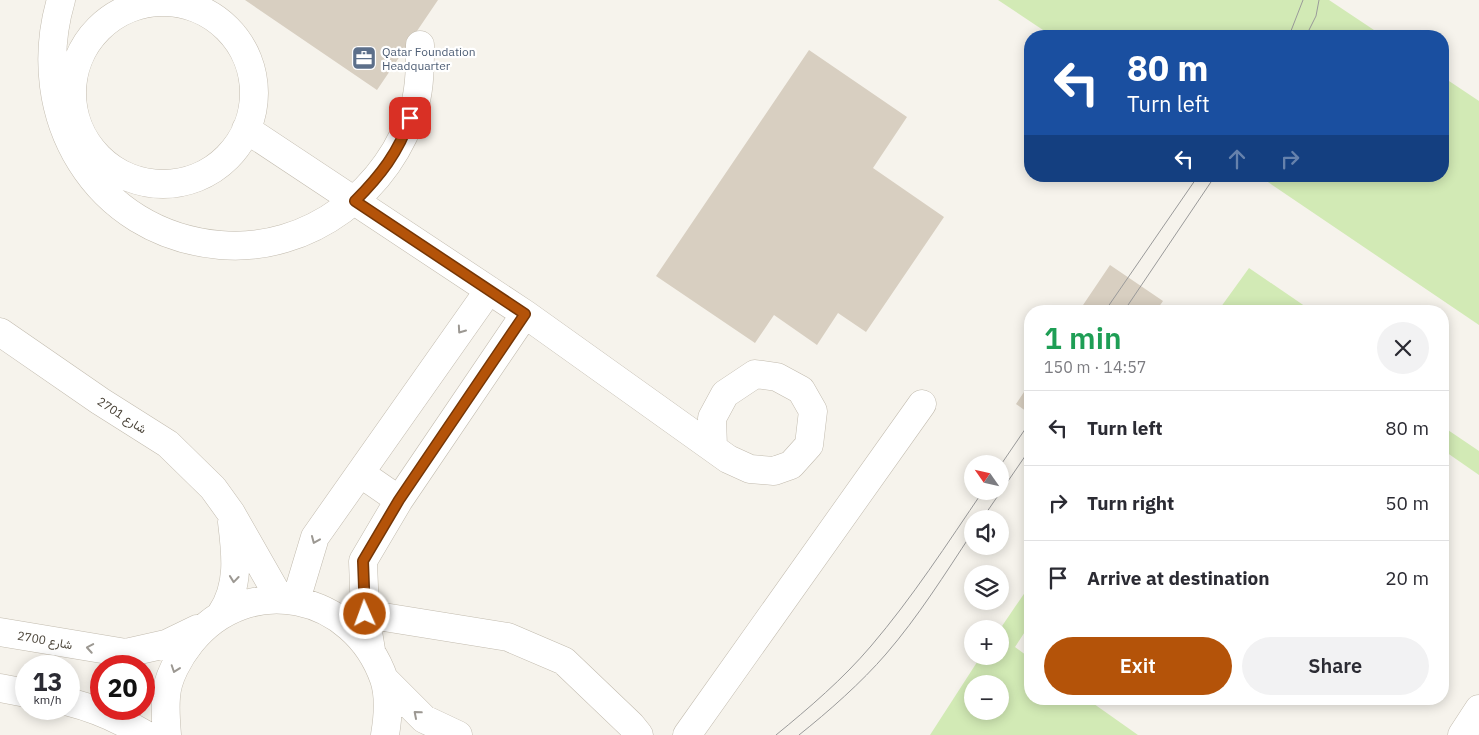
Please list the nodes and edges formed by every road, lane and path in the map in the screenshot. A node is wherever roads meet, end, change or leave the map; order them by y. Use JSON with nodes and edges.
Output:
{"nodes":[{"id":1,"x":61,"y":0,"type":"edge"},
{"id":2,"x":420,"y":45,"type":"dead end"},
{"id":3,"x":246,"y":129,"type":"junction"},
{"id":4,"x":81,"y":149,"type":"junction"},
{"id":5,"x":355,"y":201,"type":"junction"},
{"id":6,"x":489,"y":290,"type":"junction"},
{"id":7,"x":525,"y":314,"type":"junction"},
{"id":8,"x":0,"y":332,"type":"edge"},
{"id":9,"x":922,"y":404,"type":"dead end"},
{"id":10,"x":713,"y":447,"type":"dead end"},
{"id":11,"x":360,"y":473,"type":"junction"},
{"id":12,"x":399,"y":500,"type":"junction"},
{"id":13,"x":231,"y":513,"type":"junction"},
{"id":14,"x":288,"y":600,"type":"junction"},
{"id":15,"x":365,"y":614,"type":"junction"},
{"id":16,"x":212,"y":620,"type":"junction"},
{"id":17,"x":0,"y":632,"type":"edge"},
{"id":18,"x":371,"y":650,"type":"junction"},
{"id":19,"x":385,"y":680,"type":"junction"},
{"id":20,"x":0,"y":688,"type":"edge"},
{"id":21,"x":15,"y":691,"type":"edge"},
{"id":22,"x":80,"y":704,"type":"edge"},
{"id":23,"x":1479,"y":709,"type":"edge"},
{"id":24,"x":146,"y":735,"type":"edge"},
{"id":25,"x":167,"y":735,"type":"edge"},
{"id":26,"x":385,"y":735,"type":"edge"},
{"id":27,"x":458,"y":735,"type":"edge"},
{"id":28,"x":638,"y":735,"type":"edge"},
{"id":29,"x":687,"y":735,"type":"edge"},
{"id":30,"x":1462,"y":735,"type":"edge"}],
"edges":[{"from":1,"to":4,"type":"street"},
{"from":2,"to":5,"type":"street"},
{"from":3,"to":4,"type":"street"},
{"from":3,"to":4,"type":"street"},
{"from":3,"to":5,"type":"street"},
{"from":4,"to":5,"type":"street"},
{"from":5,"to":6,"type":"street"},
{"from":6,"to":7,"type":"street"},
{"from":6,"to":11,"type":"street","one_way":true},
{"from":7,"to":10,"type":"street"},
{"from":7,"to":12,"type":"street"},
{"from":8,"to":13,"type":"street","name":"شارع 2701"},
{"from":9,"to":29,"type":"street"},
{"from":11,"to":12,"type":"street"},
{"from":11,"to":14,"type":"street","one_way":true},
{"from":12,"to":15,"type":"street"},
{"from":13,"to":14,"type":"street","name":"شارع 2701"},
{"from":13,"to":16,"type":"street","one_way":true},
{"from":14,"to":16,"type":"street","name":"شارع 2700"},
{"from":14,"to":18,"type":"street"},
{"from":15,"to":18,"type":"street"},
{"from":15,"to":28,"type":"street"},
{"from":16,"to":17,"type":"street","name":"شارع 2700","one_way":true},
{"from":16,"to":25,"type":"street","one_way":true},
{"from":18,"to":19,"type":"street"},
{"from":19,"to":26,"type":"street"},
{"from":27,"to":19,"type":"street","one_way":true},
{"from":20,"to":21,"type":"street"},
{"from":22,"to":24,"type":"street"},
{"from":23,"to":30,"type":"street"}]}
